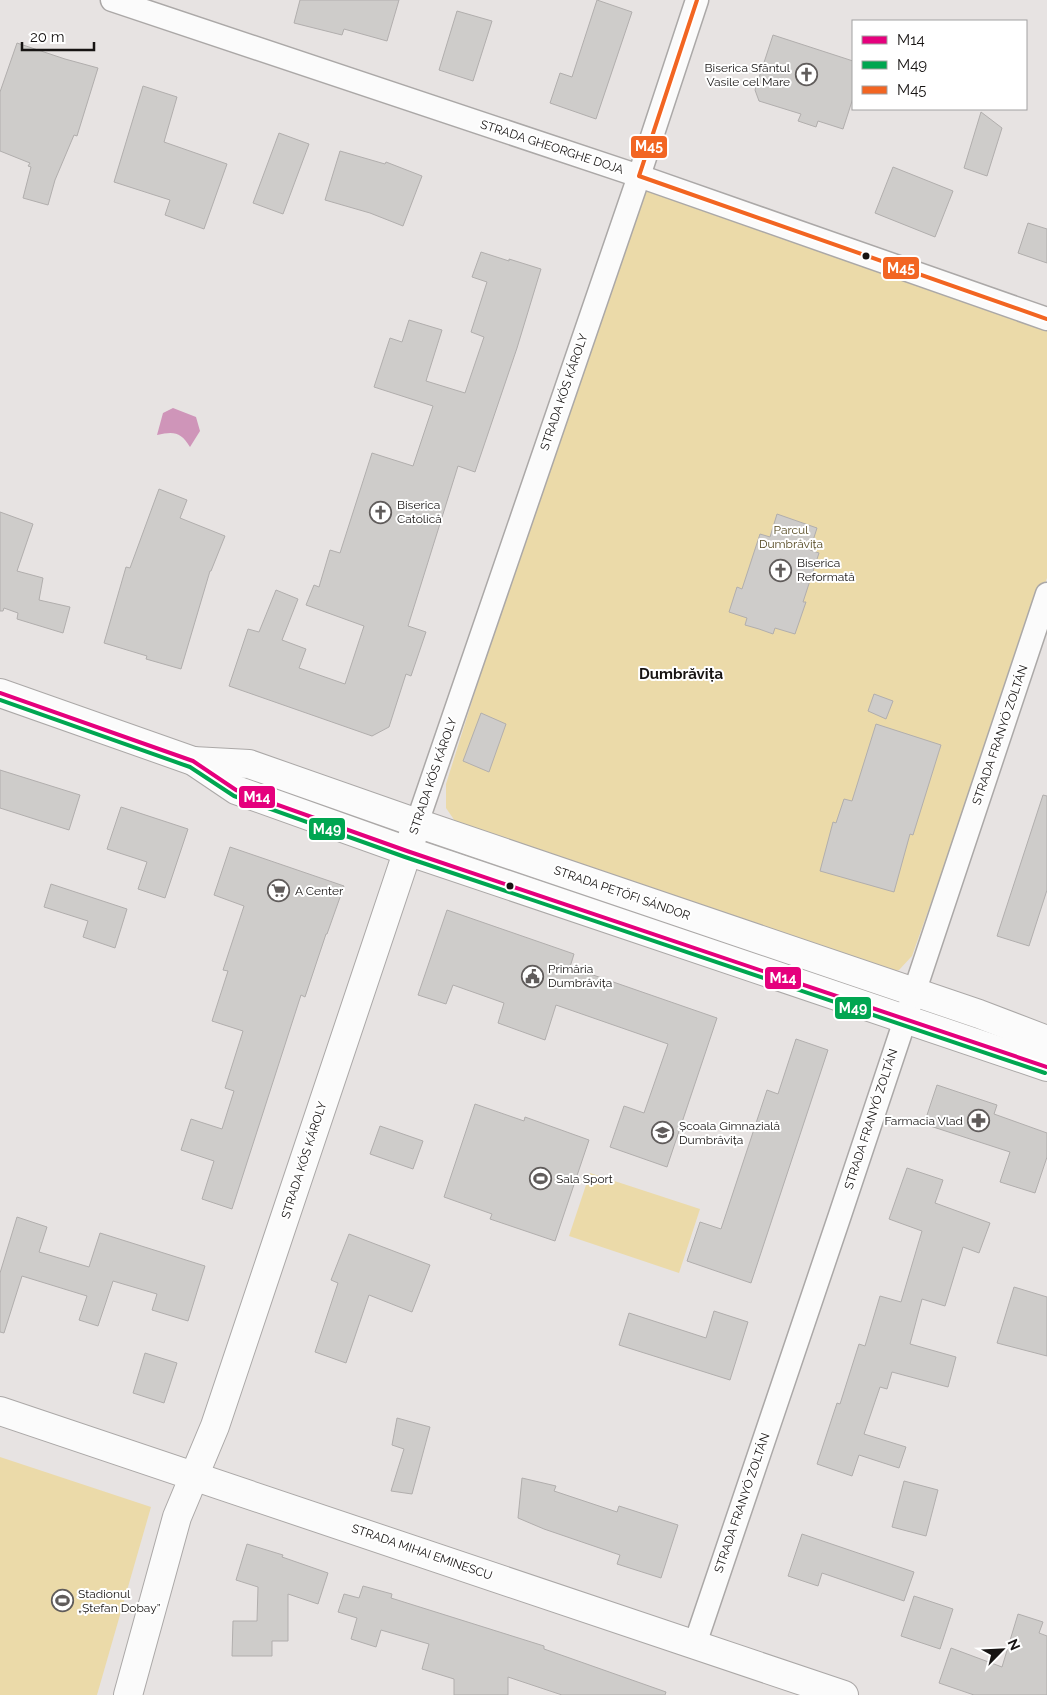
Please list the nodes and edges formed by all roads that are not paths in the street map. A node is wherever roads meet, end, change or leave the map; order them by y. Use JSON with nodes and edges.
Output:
{"nodes":[{"id":1,"x":112,"y":0,"type":"edge"},
{"id":2,"x":697,"y":0,"type":"edge"},
{"id":3,"x":638,"y":176,"type":"junction"},
{"id":4,"x":1047,"y":319,"type":"edge"},
{"id":5,"x":1047,"y":594,"type":"edge"},
{"id":6,"x":0,"y":693,"type":"edge"},
{"id":7,"x":193,"y":761,"type":"junction"},
{"id":8,"x":416,"y":823,"type":"junction"},
{"id":9,"x":407,"y":851,"type":"junction"},
{"id":10,"x":914,"y":992,"type":"junction"},
{"id":11,"x":904,"y":1019,"type":"junction"},
{"id":12,"x":1047,"y":1040,"type":"edge"},
{"id":13,"x":1047,"y":1067,"type":"edge"},
{"id":14,"x":0,"y":1411,"type":"edge"},
{"id":15,"x":194,"y":1476,"type":"junction"},
{"id":16,"x":695,"y":1644,"type":"junction"},
{"id":17,"x":128,"y":1695,"type":"edge"},
{"id":18,"x":844,"y":1695,"type":"edge"}],
"edges":[{"from":1,"to":3,"type":"street","name":"STRADA GHEORGHE DOJA"},
{"from":2,"to":3,"type":"street","name":"STRADA KÓS KÁROLY"},
{"from":3,"to":4,"type":"street","name":"STRADA GHEORGHE DOJA"},
{"from":3,"to":8,"type":"street","name":"STRADA KÓS KÁROLY"},
{"from":5,"to":10,"type":"street","name":"STRADA FRANYÓ ZOLTÁN"},
{"from":6,"to":7,"type":"main road","name":"STRADA PETŐFI SÁNDOR"},
{"from":7,"to":8,"type":"main road","name":"STRADA PETŐFI SÁNDOR"},
{"from":7,"to":9,"type":"main road","name":"STRADA PETŐFI SÁNDOR"},
{"from":8,"to":9,"type":"main road","name":"STRADA KÓS KÁROLY"},
{"from":8,"to":10,"type":"main road","name":"STRADA PETŐFI SÁNDOR"},
{"from":9,"to":11,"type":"main road","name":"STRADA PETŐFI SÁNDOR"},
{"from":9,"to":15,"type":"main road","name":"STRADA KÓS KÁROLY"},
{"from":10,"to":11,"type":"street","name":"STRADA FRANYÓ ZOLTÁN"},
{"from":10,"to":12,"type":"main road","name":"STRADA PETŐFI SÁNDOR"},
{"from":11,"to":13,"type":"main road","name":"STRADA PETŐFI SÁNDOR"},
{"from":11,"to":16,"type":"street","name":"STRADA FRANYÓ ZOLTÁN"},
{"from":14,"to":15,"type":"main road","name":"STRADA MIHAI EMINESCU"},
{"from":15,"to":16,"type":"main road","name":"STRADA MIHAI EMINESCU"},
{"from":15,"to":17,"type":"main road","name":"STRADA KÓS KÁROLY"},
{"from":16,"to":18,"type":"main road","name":"STRADA MIHAI EMINESCU"}]}
